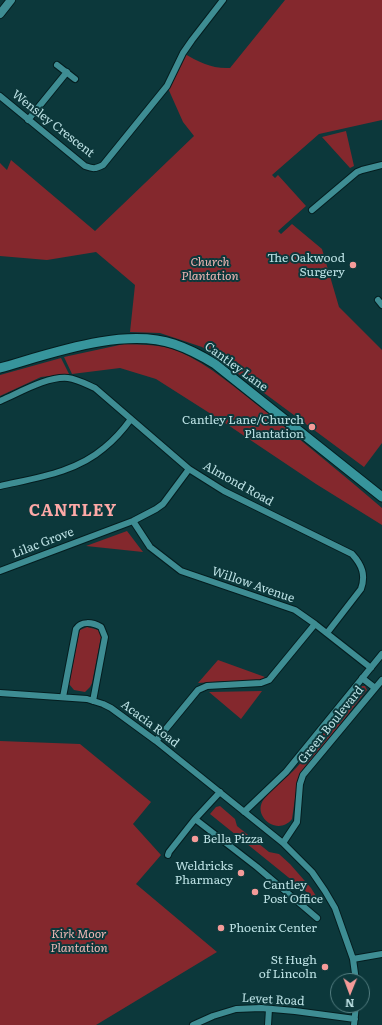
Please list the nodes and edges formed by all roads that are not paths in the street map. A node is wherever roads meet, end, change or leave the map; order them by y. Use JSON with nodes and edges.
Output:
{"nodes":[{"id":1,"x":11,"y":0,"type":"edge"},
{"id":2,"x":223,"y":0,"type":"edge"},
{"id":3,"x":0,"y":14,"type":"edge"},
{"id":4,"x":57,"y":65,"type":"dead end"},
{"id":5,"x":67,"y":72,"type":"junction"},
{"id":6,"x":75,"y":79,"type":"dead end"},
{"id":7,"x":0,"y":96,"type":"edge"},
{"id":8,"x":28,"y":120,"type":"junction"},
{"id":9,"x":382,"y":165,"type":"edge"},
{"id":10,"x":312,"y":210,"type":"dead end"},
{"id":11,"x":0,"y":368,"type":"edge"},
{"id":12,"x":0,"y":401,"type":"edge"},
{"id":13,"x":131,"y":419,"type":"junction"},
{"id":14,"x":189,"y":469,"type":"junction"},
{"id":15,"x":0,"y":486,"type":"edge"},
{"id":16,"x":382,"y":497,"type":"edge"},
{"id":17,"x":133,"y":521,"type":"junction"},
{"id":18,"x":0,"y":571,"type":"edge"},
{"id":19,"x":316,"y":624,"type":"junction"},
{"id":20,"x":327,"y":633,"type":"junction"},
{"id":21,"x":381,"y":658,"type":"edge"},
{"id":22,"x":371,"y":668,"type":"junction"},
{"id":23,"x":362,"y":678,"type":"junction"},
{"id":24,"x":382,"y":680,"type":"edge"},
{"id":25,"x":375,"y":688,"type":"junction"},
{"id":26,"x":0,"y":693,"type":"edge"},
{"id":27,"x":63,"y":697,"type":"junction"},
{"id":28,"x":94,"y":701,"type":"junction"},
{"id":29,"x":156,"y":741,"type":"junction"},
{"id":30,"x":220,"y":792,"type":"junction"},
{"id":31,"x":244,"y":812,"type":"junction"},
{"id":32,"x":195,"y":819,"type":"junction"},
{"id":33,"x":282,"y":843,"type":"junction"},
{"id":34,"x":168,"y":855,"type":"dead end"},
{"id":35,"x":317,"y":918,"type":"dead end"},
{"id":36,"x":382,"y":954,"type":"edge"},
{"id":37,"x":353,"y":959,"type":"junction"},
{"id":38,"x":355,"y":973,"type":"edge"},
{"id":39,"x":270,"y":1009,"type":"junction"},
{"id":40,"x":355,"y":1022,"type":"edge"},
{"id":41,"x":193,"y":1025,"type":"edge"},
{"id":42,"x":268,"y":1025,"type":"edge"}],
"edges":[{"from":1,"to":3,"type":"street"},
{"from":2,"to":8,"type":"street","name":"Wensley Crescent"},
{"from":4,"to":5,"type":"street"},
{"from":5,"to":6,"type":"street"},
{"from":5,"to":8,"type":"street"},
{"from":7,"to":8,"type":"street","name":"Wensley Crescent"},
{"from":9,"to":10,"type":"street"},
{"from":11,"to":16,"type":"main road","name":"Cantley Lane"},
{"from":12,"to":13,"type":"street","name":"Almond Road"},
{"from":13,"to":14,"type":"street","name":"Almond Road"},
{"from":13,"to":15,"type":"street"},
{"from":14,"to":17,"type":"street","name":"Lilac Grove"},
{"from":14,"to":20,"type":"street","name":"Almond Road"},
{"from":17,"to":18,"type":"street","name":"Lilac Grove"},
{"from":17,"to":19,"type":"street","name":"Willow Avenue"},
{"from":19,"to":20,"type":"street","name":"Willow Avenue"},
{"from":19,"to":29,"type":"street"},
{"from":20,"to":22,"type":"street","name":"Willow Avenue"},
{"from":21,"to":22,"type":"street","name":"Green Boulevard"},
{"from":22,"to":23,"type":"street","name":"Green Boulevard"},
{"from":23,"to":25,"type":"street","name":"Green Boulevard"},
{"from":23,"to":31,"type":"street","name":"Green Boulevard"},
{"from":24,"to":25,"type":"street","name":"Green Boulevard"},
{"from":25,"to":33,"type":"street","name":"Green Boulevard"},
{"from":26,"to":27,"type":"street","name":"Acacia Road"},
{"from":27,"to":28,"type":"street","name":"Acacia Road"},
{"from":27,"to":28,"type":"street"},
{"from":28,"to":29,"type":"street","name":"Acacia Road"},
{"from":29,"to":30,"type":"street","name":"Acacia Road"},
{"from":30,"to":31,"type":"street","name":"Acacia Road"},
{"from":30,"to":32,"type":"street"},
{"from":31,"to":33,"type":"street","name":"Acacia Road"},
{"from":32,"to":34,"type":"street"},
{"from":32,"to":35,"type":"street"},
{"from":33,"to":37,"type":"street","name":"Acacia Road"},
{"from":36,"to":37,"type":"street"},
{"from":37,"to":38,"type":"street","name":"Acacia Road"},
{"from":39,"to":40,"type":"street","name":"Levet Road"},
{"from":39,"to":41,"type":"street","name":"Levet Road"},
{"from":39,"to":42,"type":"street"}]}
